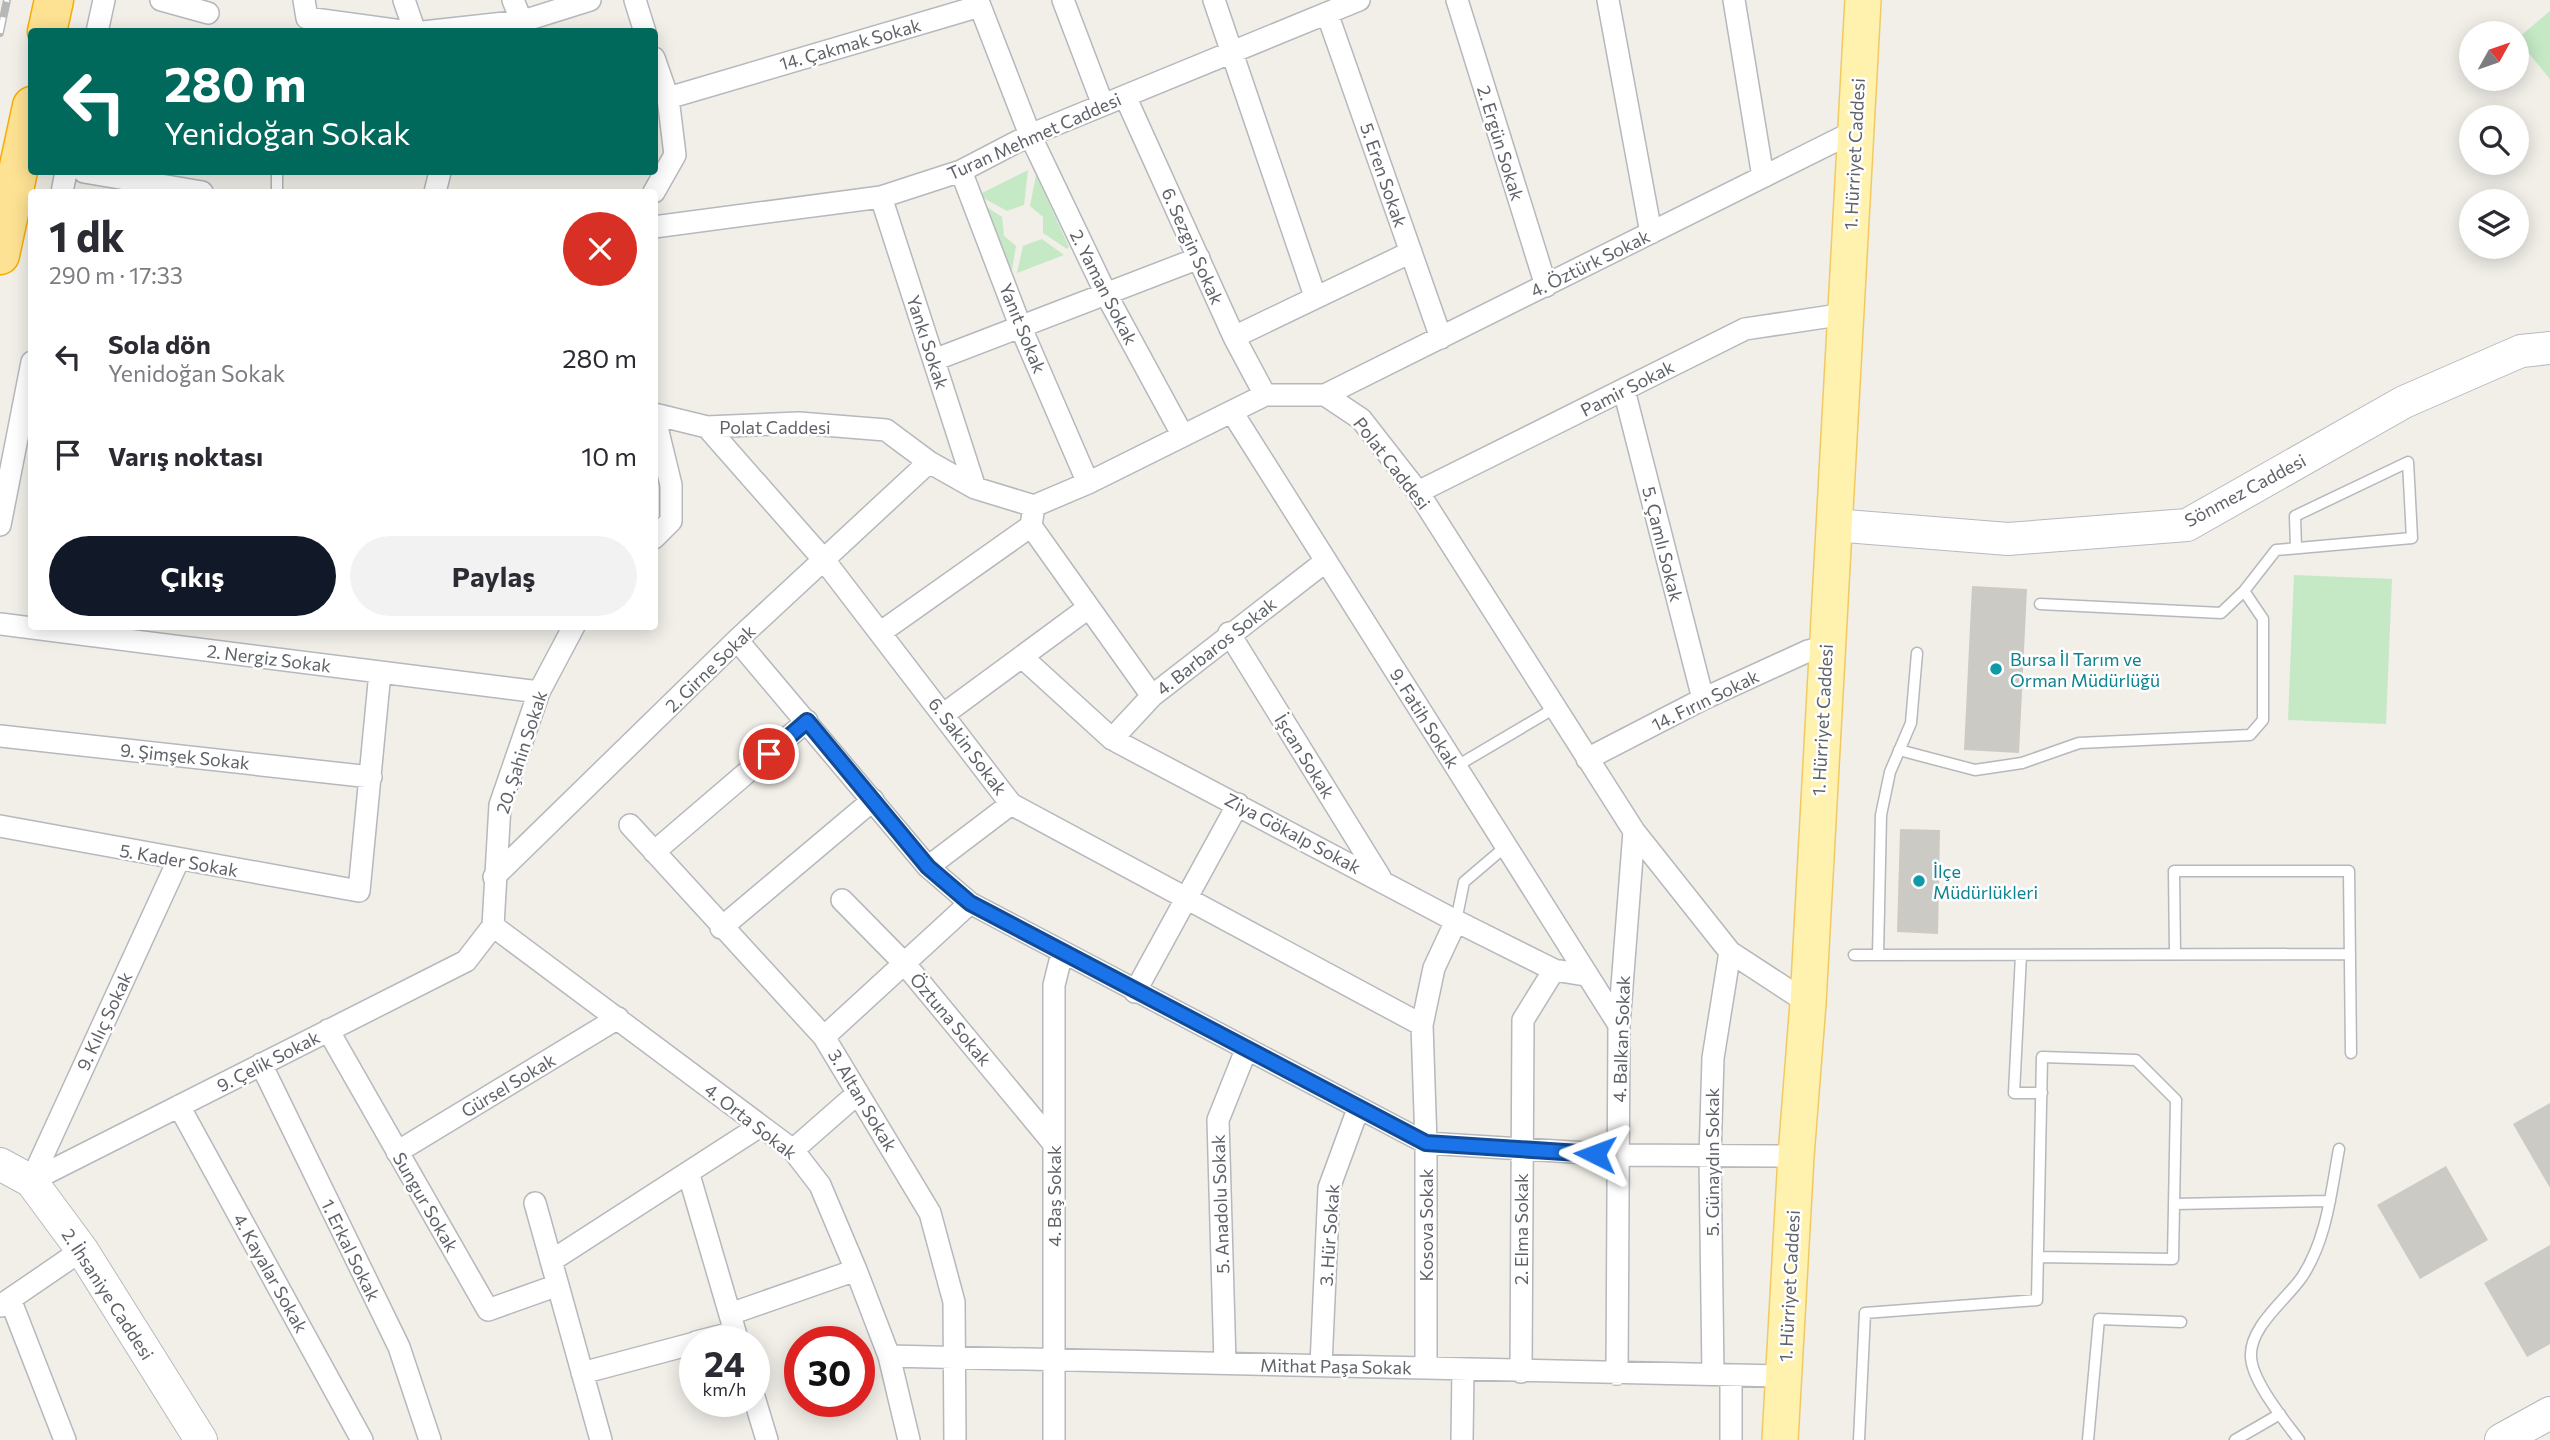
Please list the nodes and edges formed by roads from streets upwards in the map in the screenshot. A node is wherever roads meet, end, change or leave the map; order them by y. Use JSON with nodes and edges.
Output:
{"nodes":[{"id":1,"x":54,"y":0,"type":"edge"},
{"id":2,"x":104,"y":0,"type":"edge"},
{"id":3,"x":161,"y":0,"type":"edge"},
{"id":4,"x":404,"y":0,"type":"edge"},
{"id":5,"x":513,"y":0,"type":"edge"},
{"id":6,"x":590,"y":0,"type":"edge"},
{"id":7,"x":635,"y":0,"type":"edge"},
{"id":8,"x":1063,"y":0,"type":"edge"},
{"id":9,"x":1214,"y":0,"type":"edge"},
{"id":10,"x":1359,"y":0,"type":"edge"},
{"id":11,"x":1457,"y":0,"type":"edge"},
{"id":12,"x":1608,"y":0,"type":"edge"},
{"id":13,"x":1734,"y":0,"type":"edge"},
{"id":14,"x":1863,"y":0,"type":"edge"},
{"id":15,"x":306,"y":9,"type":"edge"},
{"id":16,"x":208,"y":13,"type":"dead end"},
{"id":17,"x":1326,"y":13,"type":"junction"},
{"id":18,"x":524,"y":26,"type":"edge"},
{"id":19,"x":48,"y":28,"type":"edge"},
{"id":20,"x":98,"y":28,"type":"edge"},
{"id":21,"x":391,"y":28,"type":"edge"},
{"id":22,"x":414,"y":28,"type":"edge"},
{"id":23,"x":491,"y":28,"type":"edge"},
{"id":24,"x":644,"y":28,"type":"edge"},
{"id":25,"x":1232,"y":51,"type":"junction"},
{"id":26,"x":658,"y":69,"type":"edge"},
{"id":27,"x":1125,"y":96,"type":"junction"},
{"id":28,"x":668,"y":98,"type":"junction"},
{"id":29,"x":1103,"y":105,"type":"junction"},
{"id":30,"x":28,"y":125,"type":"edge"},
{"id":31,"x":1855,"y":131,"type":"junction"},
{"id":32,"x":1030,"y":135,"type":"junction"},
{"id":33,"x":961,"y":171,"type":"junction"},
{"id":34,"x":102,"y":175,"type":"edge"},
{"id":35,"x":1763,"y":177,"type":"junction"},
{"id":36,"x":184,"y":189,"type":"edge"},
{"id":37,"x":656,"y":189,"type":"edge"},
{"id":38,"x":881,"y":197,"type":"junction"},
{"id":39,"x":658,"y":226,"type":"edge"},
{"id":40,"x":1651,"y":233,"type":"junction"},
{"id":41,"x":1411,"y":252,"type":"junction"},
{"id":42,"x":0,"y":255,"type":"edge"},
{"id":43,"x":1199,"y":258,"type":"junction"},
{"id":44,"x":1546,"y":286,"type":"junction"},
{"id":45,"x":1107,"y":296,"type":"junction"},
{"id":46,"x":1315,"y":296,"type":"junction"},
{"id":47,"x":1845,"y":314,"type":"junction"},
{"id":48,"x":1021,"y":328,"type":"junction"},
{"id":49,"x":1234,"y":337,"type":"junction"},
{"id":50,"x":1441,"y":338,"type":"junction"},
{"id":51,"x":2550,"y":348,"type":"edge"},
{"id":52,"x":934,"y":360,"type":"junction"},
{"id":53,"x":1624,"y":390,"type":"junction"},
{"id":54,"x":1265,"y":395,"type":"junction"},
{"id":55,"x":1325,"y":395,"type":"junction"},
{"id":56,"x":28,"y":405,"type":"edge"},
{"id":57,"x":1232,"y":412,"type":"junction"},
{"id":58,"x":658,"y":416,"type":"edge"},
{"id":59,"x":707,"y":427,"type":"junction"},
{"id":60,"x":658,"y":431,"type":"edge"},
{"id":61,"x":1183,"y":436,"type":"junction"},
{"id":62,"x":929,"y":462,"type":"junction"},
{"id":63,"x":22,"y":470,"type":"edge"},
{"id":64,"x":1088,"y":483,"type":"junction"},
{"id":65,"x":975,"y":488,"type":"junction"},
{"id":66,"x":1418,"y":492,"type":"junction"},
{"id":67,"x":1032,"y":516,"type":"junction"},
{"id":68,"x":0,"y":525,"type":"edge"},
{"id":69,"x":1833,"y":525,"type":"junction"},
{"id":70,"x":658,"y":534,"type":"edge"},
{"id":71,"x":824,"y":560,"type":"junction"},
{"id":72,"x":1326,"y":561,"type":"junction"},
{"id":73,"x":1088,"y":608,"type":"junction"},
{"id":74,"x":0,"y":624,"type":"edge"},
{"id":75,"x":28,"y":628,"type":"edge"},
{"id":76,"x":48,"y":630,"type":"edge"},
{"id":77,"x":572,"y":630,"type":"edge"},
{"id":78,"x":881,"y":632,"type":"junction"},
{"id":79,"x":1229,"y":633,"type":"junction"},
{"id":80,"x":737,"y":640,"type":"junction"},
{"id":81,"x":1826,"y":647,"type":"junction"},
{"id":82,"x":1022,"y":657,"type":"junction"},
{"id":83,"x":380,"y":672,"type":"junction"},
{"id":84,"x":539,"y":692,"type":"junction"},
{"id":85,"x":1152,"y":696,"type":"junction"},
{"id":86,"x":1703,"y":699,"type":"junction"},
{"id":87,"x":944,"y":714,"type":"junction"},
{"id":88,"x":807,"y":721,"type":"junction"},
{"id":89,"x":0,"y":736,"type":"edge"},
{"id":90,"x":1112,"y":739,"type":"junction"},
{"id":91,"x":1587,"y":759,"type":"junction"},
{"id":92,"x":371,"y":777,"type":"junction"},
{"id":93,"x":873,"y":800,"type":"junction"},
{"id":94,"x":1011,"y":804,"type":"junction"},
{"id":95,"x":1238,"y":804,"type":"junction"},
{"id":96,"x":630,"y":825,"type":"dead end"},
{"id":97,"x":0,"y":826,"type":"edge"},
{"id":98,"x":1634,"y":831,"type":"junction"},
{"id":99,"x":654,"y":852,"type":"junction"},
{"id":100,"x":178,"y":861,"type":"junction"},
{"id":101,"x":928,"y":867,"type":"junction"},
{"id":102,"x":494,"y":877,"type":"junction"},
{"id":103,"x":1381,"y":879,"type":"junction"},
{"id":104,"x":1187,"y":898,"type":"junction"},
{"id":105,"x":842,"y":900,"type":"dead end"},
{"id":106,"x":970,"y":903,"type":"junction"},
{"id":107,"x":1456,"y":921,"type":"junction"},
{"id":108,"x":493,"y":926,"type":"junction"},
{"id":109,"x":721,"y":928,"type":"junction"},
{"id":110,"x":1730,"y":952,"type":"junction"},
{"id":111,"x":1062,"y":953,"type":"junction"},
{"id":112,"x":904,"y":963,"type":"junction"},
{"id":113,"x":1554,"y":970,"type":"junction"},
{"id":114,"x":1585,"y":975,"type":"junction"},
{"id":115,"x":1135,"y":992,"type":"junction"},
{"id":116,"x":1808,"y":1003,"type":"junction"},
{"id":117,"x":618,"y":1018,"type":"junction"},
{"id":118,"x":1422,"y":1025,"type":"junction"},
{"id":119,"x":1619,"y":1025,"type":"junction"},
{"id":120,"x":328,"y":1030,"type":"junction"},
{"id":121,"x":824,"y":1037,"type":"junction"},
{"id":122,"x":1246,"y":1050,"type":"junction"},
{"id":123,"x":261,"y":1064,"type":"junction"},
{"id":124,"x":859,"y":1093,"type":"junction"},
{"id":125,"x":179,"y":1106,"type":"junction"},
{"id":126,"x":1358,"y":1109,"type":"junction"},
{"id":127,"x":760,"y":1126,"type":"junction"},
{"id":128,"x":1426,"y":1143,"type":"junction"},
{"id":129,"x":1054,"y":1144,"type":"junction"},
{"id":130,"x":793,"y":1150,"type":"junction"},
{"id":131,"x":1522,"y":1150,"type":"junction"},
{"id":132,"x":397,"y":1152,"type":"junction"},
{"id":133,"x":1619,"y":1155,"type":"junction"},
{"id":134,"x":1796,"y":1156,"type":"junction"},
{"id":135,"x":1710,"y":1157,"type":"junction"},
{"id":136,"x":0,"y":1164,"type":"edge"},
{"id":137,"x":689,"y":1175,"type":"junction"},
{"id":138,"x":31,"y":1181,"type":"junction"},
{"id":139,"x":535,"y":1203,"type":"dead end"},
{"id":140,"x":82,"y":1250,"type":"junction"},
{"id":141,"x":551,"y":1262,"type":"junction"},
{"id":142,"x":856,"y":1270,"type":"junction"},
{"id":143,"x":558,"y":1285,"type":"junction"},
{"id":144,"x":5,"y":1302,"type":"edge"},
{"id":145,"x":733,"y":1326,"type":"edge"},
{"id":146,"x":740,"y":1326,"type":"edge"},
{"id":147,"x":679,"y":1346,"type":"edge"},
{"id":148,"x":889,"y":1356,"type":"junction"},
{"id":149,"x":954,"y":1357,"type":"junction"},
{"id":150,"x":1055,"y":1358,"type":"junction"},
{"id":151,"x":1225,"y":1363,"type":"junction"},
{"id":152,"x":1321,"y":1365,"type":"junction"},
{"id":153,"x":1426,"y":1368,"type":"junction"},
{"id":154,"x":1463,"y":1369,"type":"junction"},
{"id":155,"x":1521,"y":1372,"type":"junction"},
{"id":156,"x":582,"y":1373,"type":"junction"},
{"id":157,"x":1617,"y":1374,"type":"junction"},
{"id":158,"x":1722,"y":1375,"type":"junction"},
{"id":159,"x":1784,"y":1376,"type":"junction"},
{"id":160,"x":2550,"y":1413,"type":"edge"},
{"id":161,"x":760,"y":1417,"type":"edge"},
{"id":162,"x":65,"y":1440,"type":"edge"},
{"id":163,"x":201,"y":1440,"type":"edge"},
{"id":164,"x":362,"y":1440,"type":"edge"},
{"id":165,"x":430,"y":1440,"type":"edge"},
{"id":166,"x":601,"y":1440,"type":"edge"},
{"id":167,"x":767,"y":1440,"type":"edge"},
{"id":168,"x":909,"y":1440,"type":"edge"},
{"id":169,"x":955,"y":1440,"type":"edge"},
{"id":170,"x":1054,"y":1440,"type":"edge"},
{"id":171,"x":1462,"y":1440,"type":"edge"},
{"id":172,"x":1731,"y":1440,"type":"edge"},
{"id":173,"x":1780,"y":1440,"type":"edge"},
{"id":174,"x":2501,"y":1440,"type":"edge"}],
"edges":[{"from":1,"to":19,"type":"highway"},
{"from":2,"to":20,"type":"street"},
{"from":3,"to":16,"type":"street"},
{"from":4,"to":22,"type":"street"},
{"from":5,"to":18,"type":"street"},
{"from":6,"to":18,"type":"street"},
{"from":7,"to":24,"type":"street"},
{"from":8,"to":29,"type":"street"},
{"from":9,"to":25,"type":"street"},
{"from":10,"to":17,"type":"street","name":"Turan Mehmet Caddesi"},
{"from":11,"to":44,"type":"street","name":"2. Ergün Sokak"},
{"from":12,"to":40,"type":"street"},
{"from":13,"to":35,"type":"street"},
{"from":14,"to":31,"type":"main road","name":"1. Hürriyet Caddesi"},
{"from":15,"to":21,"type":"street"},
{"from":17,"to":25,"type":"street","name":"Turan Mehmet Caddesi"},
{"from":17,"to":41,"type":"street","name":"5. Eren Sokak"},
{"from":18,"to":23,"type":"street"},
{"from":25,"to":27,"type":"street","name":"Turan Mehmet Caddesi"},
{"from":25,"to":46,"type":"street"},
{"from":26,"to":28,"type":"street"},
{"from":27,"to":29,"type":"street","name":"Turan Mehmet Caddesi"},
{"from":27,"to":43,"type":"street","name":"6. Sezgin Sokak"},
{"from":28,"to":32,"type":"street","name":"14. Çakmak Sokak"},
{"from":28,"to":37,"type":"street"},
{"from":29,"to":32,"type":"street","name":"Turan Mehmet Caddesi"},
{"from":30,"to":42,"type":"highway"},
{"from":31,"to":35,"type":"street","name":"4. Öztürk Sokak"},
{"from":31,"to":47,"type":"main road","name":"1. Hürriyet Caddesi"},
{"from":32,"to":33,"type":"street","name":"Turan Mehmet Caddesi"},
{"from":32,"to":45,"type":"street","name":"2. Yaman Sokak"},
{"from":33,"to":38,"type":"street","name":"Turan Mehmet Caddesi"},
{"from":33,"to":48,"type":"street","name":"Yanıt Sokak"},
{"from":34,"to":36,"type":"street"},
{"from":35,"to":40,"type":"street","name":"4. Öztürk Sokak"},
{"from":38,"to":39,"type":"street","name":"Turan Mehmet Caddesi"},
{"from":38,"to":52,"type":"street","name":"Yankı Sokak"},
{"from":40,"to":44,"type":"street","name":"4. Öztürk Sokak"},
{"from":41,"to":46,"type":"street"},
{"from":41,"to":50,"type":"street","name":"5. Eren Sokak"},
{"from":43,"to":45,"type":"street"},
{"from":43,"to":49,"type":"street","name":"6. Sezgin Sokak"},
{"from":44,"to":50,"type":"street","name":"4. Öztürk Sokak"},
{"from":45,"to":48,"type":"street"},
{"from":45,"to":61,"type":"street","name":"2. Yaman Sokak"},
{"from":46,"to":49,"type":"street"},
{"from":47,"to":53,"type":"street","name":"Pamir Sokak"},
{"from":47,"to":69,"type":"main road","name":"1. Hürriyet Caddesi"},
{"from":48,"to":52,"type":"street"},
{"from":48,"to":64,"type":"street","name":"Yanıt Sokak"},
{"from":49,"to":54,"type":"street","name":"6. Sezgin Sokak"},
{"from":50,"to":55,"type":"street","name":"4. Öztürk Sokak"},
{"from":51,"to":69,"type":"main road","name":"Sönmez Caddesi"},
{"from":52,"to":65,"type":"street","name":"Yankı Sokak"},
{"from":53,"to":66,"type":"street","name":"Pamir Sokak"},
{"from":53,"to":86,"type":"street","name":"5. Çamlı Sokak"},
{"from":54,"to":55,"type":"street"},
{"from":54,"to":57,"type":"street"},
{"from":55,"to":66,"type":"street","name":"Polat Caddesi"},
{"from":56,"to":63,"type":"street"},
{"from":57,"to":61,"type":"street"},
{"from":57,"to":72,"type":"street","name":"9. Fatih Sokak"},
{"from":58,"to":59,"type":"street","name":"Polat Caddesi"},
{"from":59,"to":62,"type":"street","name":"Polat Caddesi"},
{"from":59,"to":71,"type":"street","name":"6. Sakin Sokak"},
{"from":60,"to":70,"type":"street"},
{"from":61,"to":64,"type":"street"},
{"from":62,"to":65,"type":"street","name":"Polat Caddesi"},
{"from":62,"to":71,"type":"street","name":"2. Girne Sokak"},
{"from":63,"to":68,"type":"street"},
{"from":64,"to":67,"type":"street"},
{"from":65,"to":67,"type":"street","name":"Polat Caddesi"},
{"from":66,"to":91,"type":"street","name":"Polat Caddesi"},
{"from":67,"to":73,"type":"street"},
{"from":67,"to":78,"type":"street"},
{"from":69,"to":81,"type":"main road","name":"1. Hürriyet Caddesi"},
{"from":71,"to":78,"type":"street","name":"6. Sakin Sokak"},
{"from":71,"to":80,"type":"street","name":"2. Girne Sokak"},
{"from":72,"to":79,"type":"street","name":"4. Barbaros Sokak"},
{"from":72,"to":114,"type":"street","name":"9. Fatih Sokak"},
{"from":73,"to":82,"type":"street"},
{"from":73,"to":85,"type":"street"},
{"from":74,"to":75,"type":"street","name":"2. Nergiz Sokak"},
{"from":76,"to":83,"type":"street","name":"2. Nergiz Sokak"},
{"from":77,"to":84,"type":"street","name":"20. Şahin Sokak"},
{"from":78,"to":87,"type":"street","name":"6. Sakin Sokak"},
{"from":79,"to":85,"type":"street","name":"4. Barbaros Sokak"},
{"from":79,"to":103,"type":"street","name":"İşcan Sokak"},
{"from":80,"to":88,"type":"street"},
{"from":80,"to":102,"type":"street","name":"2. Girne Sokak"},
{"from":81,"to":86,"type":"street","name":"14. Fırın Sokak"},
{"from":81,"to":116,"type":"main road","name":"1. Hürriyet Caddesi"},
{"from":82,"to":87,"type":"street"},
{"from":82,"to":90,"type":"street","name":"Ziya Gökalp Sokak"},
{"from":83,"to":84,"type":"street","name":"2. Nergiz Sokak"},
{"from":83,"to":92,"type":"street"},
{"from":84,"to":102,"type":"street","name":"20. Şahin Sokak"},
{"from":85,"to":90,"type":"street","name":"4. Barbaros Sokak"},
{"from":86,"to":91,"type":"street","name":"14. Fırın Sokak"},
{"from":87,"to":94,"type":"street","name":"6. Sakin Sokak"},
{"from":88,"to":93,"type":"street"},
{"from":88,"to":99,"type":"street"},
{"from":89,"to":92,"type":"street","name":"9. Şimşek Sokak"},
{"from":90,"to":95,"type":"street","name":"Ziya Gökalp Sokak"},
{"from":91,"to":98,"type":"street","name":"Polat Caddesi"},
{"from":92,"to":100,"type":"street","name":"5. Kader Sokak"},
{"from":93,"to":101,"type":"street"},
{"from":93,"to":109,"type":"street"},
{"from":94,"to":101,"type":"street"},
{"from":94,"to":104,"type":"street","name":"6. Sakin Sokak"},
{"from":95,"to":103,"type":"street","name":"Ziya Gökalp Sokak"},
{"from":95,"to":104,"type":"street"},
{"from":96,"to":99,"type":"street","name":"3. Altan Sokak"},
{"from":97,"to":100,"type":"street","name":"5. Kader Sokak"},
{"from":98,"to":110,"type":"street","name":"Polat Caddesi"},
{"from":98,"to":119,"type":"street","name":"4. Balkan Sokak"},
{"from":99,"to":109,"type":"street","name":"3. Altan Sokak"},
{"from":100,"to":138,"type":"street","name":"9. Kılıç Sokak"},
{"from":101,"to":106,"type":"street"},
{"from":102,"to":108,"type":"street","name":"20. Şahin Sokak"},
{"from":103,"to":107,"type":"street","name":"Ziya Gökalp Sokak"},
{"from":104,"to":115,"type":"street"},
{"from":104,"to":118,"type":"street","name":"6. Sakin Sokak"},
{"from":105,"to":112,"type":"street","name":"Öztuna Sokak"},
{"from":106,"to":111,"type":"street"},
{"from":106,"to":112,"type":"street"},
{"from":107,"to":113,"type":"street","name":"Ziya Gökalp Sokak"},
{"from":107,"to":118,"type":"street","name":"Kosova Sokak"},
{"from":108,"to":117,"type":"street","name":"4. Orta Sokak"},
{"from":108,"to":120,"type":"street","name":"9. Çelik Sokak"},
{"from":109,"to":121,"type":"street","name":"3. Altan Sokak"},
{"from":110,"to":116,"type":"street","name":"Polat Caddesi"},
{"from":110,"to":135,"type":"street","name":"5. Günaydın Sokak"},
{"from":111,"to":115,"type":"street"},
{"from":111,"to":129,"type":"street","name":"4. Baş Sokak"},
{"from":112,"to":121,"type":"street"},
{"from":112,"to":129,"type":"street","name":"Öztuna Sokak"},
{"from":113,"to":114,"type":"street","name":"Ziya Gökalp Sokak"},
{"from":113,"to":131,"type":"street","name":"2. Elma Sokak"},
{"from":114,"to":119,"type":"street","name":"9. Fatih Sokak"},
{"from":115,"to":122,"type":"street"},
{"from":116,"to":134,"type":"main road","name":"1. Hürriyet Caddesi"},
{"from":117,"to":127,"type":"street","name":"4. Orta Sokak"},
{"from":117,"to":132,"type":"street","name":"Gürsel Sokak"},
{"from":118,"to":128,"type":"street","name":"Kosova Sokak"},
{"from":119,"to":133,"type":"street","name":"4. Balkan Sokak"},
{"from":120,"to":123,"type":"street","name":"9. Çelik Sokak"},
{"from":120,"to":132,"type":"street","name":"Sungur Sokak"},
{"from":121,"to":124,"type":"street","name":"3. Altan Sokak"},
{"from":122,"to":126,"type":"street"},
{"from":122,"to":151,"type":"street","name":"5. Anadolu Sokak"},
{"from":123,"to":125,"type":"street","name":"9. Çelik Sokak"},
{"from":123,"to":165,"type":"street","name":"1. Erkal Sokak"},
{"from":124,"to":130,"type":"street"},
{"from":124,"to":149,"type":"street","name":"3. Altan Sokak"},
{"from":125,"to":138,"type":"street","name":"9. Çelik Sokak"},
{"from":125,"to":164,"type":"street","name":"4. Kayalar Sokak"},
{"from":126,"to":128,"type":"street"},
{"from":126,"to":152,"type":"street","name":"3. Hür Sokak"},
{"from":127,"to":130,"type":"street","name":"4. Orta Sokak"},
{"from":127,"to":137,"type":"street"},
{"from":128,"to":131,"type":"street"},
{"from":128,"to":153,"type":"street","name":"Kosova Sokak"},
{"from":129,"to":150,"type":"street","name":"4. Baş Sokak"},
{"from":130,"to":142,"type":"street","name":"4. Orta Sokak"},
{"from":131,"to":133,"type":"street"},
{"from":131,"to":155,"type":"street","name":"2. Elma Sokak"},
{"from":132,"to":143,"type":"street","name":"Sungur Sokak"},
{"from":133,"to":135,"type":"street"},
{"from":133,"to":157,"type":"street","name":"4. Balkan Sokak"},
{"from":134,"to":135,"type":"street"},
{"from":134,"to":159,"type":"main road","name":"1. Hürriyet Caddesi"},
{"from":135,"to":158,"type":"street","name":"5. Günaydın Sokak"},
{"from":136,"to":138,"type":"main road","name":"2. İhsaniye Caddesi"},
{"from":137,"to":141,"type":"street"},
{"from":137,"to":145,"type":"street"},
{"from":138,"to":140,"type":"main road","name":"2. İhsaniye Caddesi"},
{"from":139,"to":141,"type":"street"},
{"from":140,"to":144,"type":"street"},
{"from":140,"to":163,"type":"main road","name":"2. İhsaniye Caddesi"},
{"from":141,"to":143,"type":"street"},
{"from":142,"to":146,"type":"street"},
{"from":142,"to":148,"type":"street","name":"4. Orta Sokak"},
{"from":143,"to":156,"type":"street"},
{"from":144,"to":162,"type":"street"},
{"from":147,"to":156,"type":"street"},
{"from":148,"to":149,"type":"street","name":"Mithat Paşa Sokak"},
{"from":148,"to":168,"type":"street","name":"4. Orta Sokak"},
{"from":149,"to":150,"type":"street","name":"Mithat Paşa Sokak"},
{"from":149,"to":169,"type":"street","name":"3. Altan Sokak"},
{"from":150,"to":151,"type":"street","name":"Mithat Paşa Sokak"},
{"from":150,"to":170,"type":"street","name":"4. Baş Sokak"},
{"from":151,"to":152,"type":"street","name":"Mithat Paşa Sokak"},
{"from":152,"to":153,"type":"street","name":"Mithat Paşa Sokak"},
{"from":153,"to":154,"type":"street","name":"Mithat Paşa Sokak"},
{"from":154,"to":155,"type":"street","name":"Mithat Paşa Sokak"},
{"from":154,"to":171,"type":"street"},
{"from":155,"to":157,"type":"street","name":"Mithat Paşa Sokak"},
{"from":156,"to":166,"type":"street"},
{"from":157,"to":158,"type":"street","name":"Mithat Paşa Sokak"},
{"from":158,"to":159,"type":"street","name":"Mithat Paşa Sokak"},
{"from":158,"to":172,"type":"street","name":"5. Günaydın Sokak"},
{"from":159,"to":173,"type":"main road","name":"1. Hürriyet Caddesi"},
{"from":160,"to":174,"type":"main road"},
{"from":161,"to":167,"type":"street"}]}
